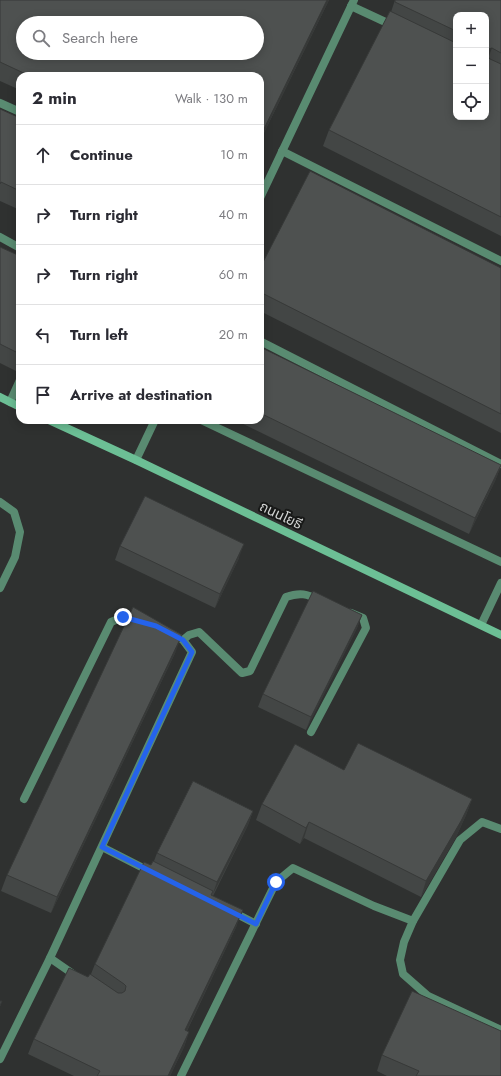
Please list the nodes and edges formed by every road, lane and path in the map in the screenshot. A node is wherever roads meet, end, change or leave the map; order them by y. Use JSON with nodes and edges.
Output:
{"nodes":[{"id":1,"x":353,"y":3,"type":"edge"},
{"id":2,"x":400,"y":29,"type":"edge"},
{"id":3,"x":0,"y":103,"type":"edge"},
{"id":4,"x":16,"y":110,"type":"edge"},
{"id":5,"x":282,"y":151,"type":"junction"},
{"id":6,"x":264,"y":189,"type":"edge"},
{"id":7,"x":0,"y":237,"type":"edge"},
{"id":8,"x":16,"y":246,"type":"edge"},
{"id":9,"x":501,"y":261,"type":"edge"},
{"id":10,"x":264,"y":343,"type":"edge"},
{"id":11,"x":16,"y":389,"type":"edge"},
{"id":12,"x":0,"y":398,"type":"edge"},
{"id":13,"x":10,"y":402,"type":"junction"},
{"id":14,"x":16,"y":405,"type":"edge"},
{"id":15,"x":58,"y":424,"type":"edge"},
{"id":16,"x":154,"y":424,"type":"edge"},
{"id":17,"x":209,"y":424,"type":"edge"},
{"id":18,"x":136,"y":460,"type":"junction"},
{"id":19,"x":501,"y":464,"type":"edge"},
{"id":20,"x":0,"y":502,"type":"edge"},
{"id":21,"x":501,"y":562,"type":"edge"},
{"id":22,"x":501,"y":583,"type":"edge"},
{"id":23,"x":0,"y":588,"type":"edge"},
{"id":24,"x":330,"y":604,"type":"edge"},
{"id":25,"x":343,"y":610,"type":"edge"},
{"id":26,"x":143,"y":623,"type":"edge"},
{"id":27,"x":481,"y":626,"type":"junction"},
{"id":28,"x":163,"y":630,"type":"edge"},
{"id":29,"x":501,"y":635,"type":"edge"},
{"id":30,"x":183,"y":640,"type":"junction"},
{"id":31,"x":311,"y":732,"type":"edge"},
{"id":32,"x":24,"y":799,"type":"dead end"},
{"id":33,"x":501,"y":829,"type":"edge"},
{"id":34,"x":102,"y":847,"type":"junction"},
{"id":35,"x":158,"y":875,"type":"edge"},
{"id":36,"x":221,"y":906,"type":"edge"},
{"id":37,"x":413,"y":921,"type":"junction"},
{"id":38,"x":256,"y":924,"type":"junction"},
{"id":39,"x":50,"y":958,"type":"junction"},
{"id":40,"x":83,"y":980,"type":"edge"},
{"id":41,"x":501,"y":1030,"type":"edge"},
{"id":42,"x":0,"y":1059,"type":"edge"},
{"id":43,"x":181,"y":1076,"type":"edge"}],
"edges":[{"from":1,"to":2,"type":"lane"},
{"from":1,"to":5,"type":"lane"},
{"from":3,"to":4,"type":"lane"},
{"from":5,"to":6,"type":"lane"},
{"from":5,"to":9,"type":"lane"},
{"from":7,"to":8,"type":"lane"},
{"from":10,"to":19,"type":"lane"},
{"from":11,"to":13,"type":"lane"},
{"from":12,"to":13,"type":"street"},
{"from":13,"to":14,"type":"street"},
{"from":15,"to":18,"type":"street","name":"ถนนโยธี"},
{"from":16,"to":18,"type":"lane"},
{"from":17,"to":21,"type":"lane"},
{"from":18,"to":27,"type":"street","name":"ถนนโยธี"},
{"from":20,"to":23,"type":"lane"},
{"from":22,"to":27,"type":"lane"},
{"from":24,"to":30,"type":"lane"},
{"from":25,"to":31,"type":"lane"},
{"from":26,"to":32,"type":"lane"},
{"from":27,"to":29,"type":"street","name":"ถนนโยธี"},
{"from":28,"to":30,"type":"lane"},
{"from":30,"to":34,"type":"lane"},
{"from":33,"to":37,"type":"lane"},
{"from":34,"to":35,"type":"lane"},
{"from":34,"to":39,"type":"lane"},
{"from":36,"to":38,"type":"lane"},
{"from":37,"to":38,"type":"lane"},
{"from":37,"to":41,"type":"lane"},
{"from":38,"to":43,"type":"lane"},
{"from":39,"to":40,"type":"lane"},
{"from":39,"to":42,"type":"lane"}]}
